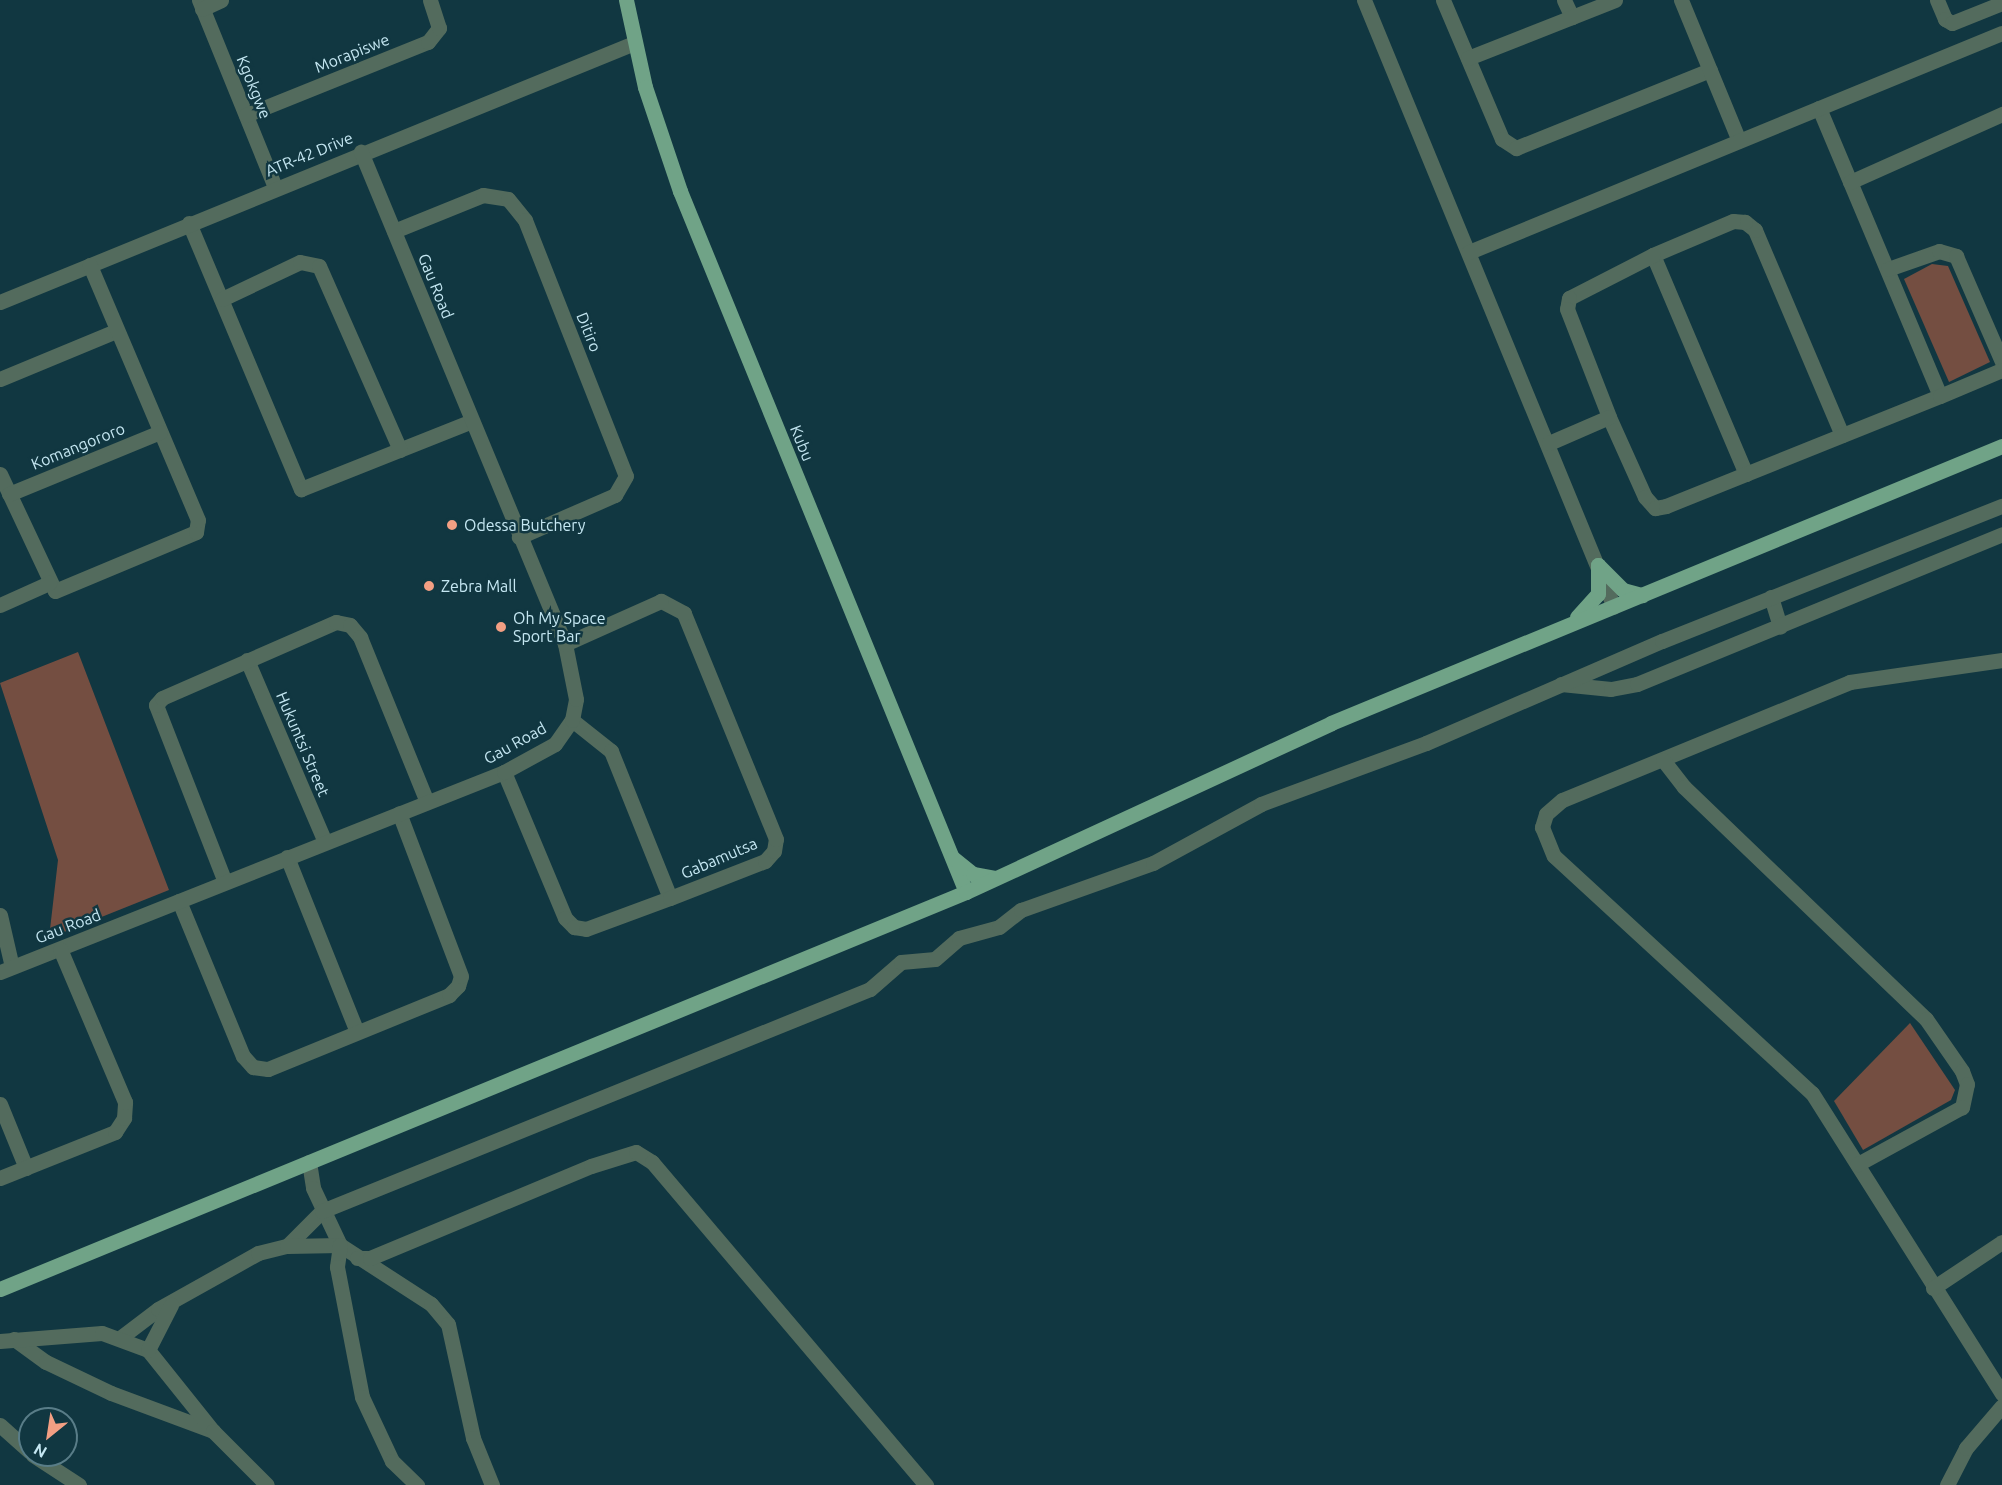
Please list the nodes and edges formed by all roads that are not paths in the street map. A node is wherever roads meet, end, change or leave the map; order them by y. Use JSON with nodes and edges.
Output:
{"nodes":[{"id":1,"x":221,"y":0,"type":"edge"},
{"id":2,"x":430,"y":0,"type":"edge"},
{"id":3,"x":626,"y":0,"type":"edge"},
{"id":4,"x":1443,"y":0,"type":"edge"},
{"id":5,"x":1564,"y":0,"type":"edge"},
{"id":6,"x":1615,"y":0,"type":"edge"},
{"id":7,"x":1681,"y":0,"type":"edge"},
{"id":8,"x":1937,"y":0,"type":"edge"},
{"id":9,"x":1368,"y":1,"type":"edge"},
{"id":10,"x":2002,"y":3,"type":"edge"},
{"id":11,"x":201,"y":4,"type":"edge"},
{"id":12,"x":1572,"y":17,"type":"junction"},
{"id":13,"x":2002,"y":33,"type":"edge"},
{"id":14,"x":634,"y":42,"type":"junction"},
{"id":15,"x":1468,"y":58,"type":"junction"},
{"id":16,"x":1710,"y":70,"type":"junction"},
{"id":17,"x":1819,"y":108,"type":"junction"},
{"id":18,"x":2002,"y":114,"type":"edge"},
{"id":19,"x":246,"y":115,"type":"junction"},
{"id":20,"x":1739,"y":141,"type":"junction"},
{"id":21,"x":361,"y":152,"type":"junction"},
{"id":22,"x":1850,"y":182,"type":"junction"},
{"id":23,"x":275,"y":187,"type":"junction"},
{"id":24,"x":189,"y":223,"type":"junction"},
{"id":25,"x":394,"y":231,"type":"junction"},
{"id":26,"x":1469,"y":252,"type":"junction"},
{"id":27,"x":1653,"y":255,"type":"junction"},
{"id":28,"x":90,"y":265,"type":"junction"},
{"id":29,"x":1888,"y":269,"type":"junction"},
{"id":30,"x":222,"y":300,"type":"junction"},
{"id":31,"x":0,"y":302,"type":"edge"},
{"id":32,"x":116,"y":331,"type":"junction"},
{"id":33,"x":2002,"y":362,"type":"edge"},
{"id":34,"x":2002,"y":370,"type":"edge"},
{"id":35,"x":0,"y":379,"type":"edge"},
{"id":36,"x":1940,"y":396,"type":"junction"},
{"id":37,"x":1609,"y":417,"type":"junction"},
{"id":38,"x":472,"y":421,"type":"junction"},
{"id":39,"x":160,"y":432,"type":"junction"},
{"id":40,"x":1842,"y":435,"type":"junction"},
{"id":41,"x":1549,"y":443,"type":"junction"},
{"id":42,"x":2002,"y":446,"type":"edge"},
{"id":43,"x":400,"y":450,"type":"junction"},
{"id":44,"x":0,"y":474,"type":"edge"},
{"id":45,"x":1746,"y":474,"type":"junction"},
{"id":46,"x":9,"y":494,"type":"junction"},
{"id":47,"x":1998,"y":507,"type":"edge"},
{"id":48,"x":2002,"y":528,"type":"edge"},
{"id":49,"x":2002,"y":534,"type":"edge"},
{"id":50,"x":519,"y":537,"type":"junction"},
{"id":51,"x":1598,"y":565,"type":"junction"},
{"id":52,"x":49,"y":583,"type":"junction"},
{"id":53,"x":1642,"y":596,"type":"junction"},
{"id":54,"x":1771,"y":597,"type":"junction"},
{"id":55,"x":0,"y":605,"type":"edge"},
{"id":56,"x":1614,"y":607,"type":"junction"},
{"id":57,"x":1565,"y":627,"type":"junction"},
{"id":58,"x":1780,"y":627,"type":"junction"},
{"id":59,"x":565,"y":644,"type":"junction"},
{"id":60,"x":248,"y":660,"type":"junction"},
{"id":61,"x":2002,"y":660,"type":"edge"},
{"id":62,"x":1604,"y":666,"type":"junction"},
{"id":63,"x":1561,"y":684,"type":"junction"},
{"id":64,"x":1611,"y":689,"type":"junction"},
{"id":65,"x":572,"y":720,"type":"junction"},
{"id":66,"x":1663,"y":760,"type":"junction"},
{"id":67,"x":504,"y":772,"type":"junction"},
{"id":68,"x":427,"y":802,"type":"junction"},
{"id":69,"x":399,"y":813,"type":"junction"},
{"id":70,"x":325,"y":842,"type":"junction"},
{"id":71,"x":951,"y":856,"type":"junction"},
{"id":72,"x":287,"y":857,"type":"junction"},
{"id":73,"x":1000,"y":877,"type":"junction"},
{"id":74,"x":225,"y":882,"type":"junction"},
{"id":75,"x":966,"y":892,"type":"junction"},
{"id":76,"x":670,"y":898,"type":"junction"},
{"id":77,"x":179,"y":901,"type":"junction"},
{"id":78,"x":0,"y":915,"type":"edge"},
{"id":79,"x":60,"y":949,"type":"junction"},
{"id":80,"x":6,"y":970,"type":"edge"},
{"id":81,"x":357,"y":1032,"type":"junction"},
{"id":82,"x":0,"y":1104,"type":"edge"},
{"id":83,"x":309,"y":1162,"type":"junction"},
{"id":84,"x":1858,"y":1164,"type":"junction"},
{"id":85,"x":27,"y":1168,"type":"junction"},
{"id":86,"x":0,"y":1178,"type":"edge"},
{"id":87,"x":322,"y":1211,"type":"junction"},
{"id":88,"x":2002,"y":1242,"type":"edge"},
{"id":89,"x":340,"y":1245,"type":"junction"},
{"id":90,"x":287,"y":1246,"type":"junction"},
{"id":91,"x":357,"y":1258,"type":"junction"},
{"id":92,"x":1933,"y":1288,"type":"junction"},
{"id":93,"x":0,"y":1290,"type":"edge"},
{"id":94,"x":171,"y":1305,"type":"junction"},
{"id":95,"x":120,"y":1338,"type":"junction"},
{"id":96,"x":7,"y":1340,"type":"edge"},
{"id":97,"x":147,"y":1350,"type":"junction"},
{"id":98,"x":2002,"y":1394,"type":"edge"},
{"id":99,"x":2002,"y":1406,"type":"edge"},
{"id":100,"x":0,"y":1425,"type":"edge"},
{"id":101,"x":213,"y":1431,"type":"junction"},
{"id":102,"x":18,"y":1441,"type":"edge"},
{"id":103,"x":52,"y":1467,"type":"edge"},
{"id":104,"x":79,"y":1485,"type":"edge"},
{"id":105,"x":267,"y":1485,"type":"edge"},
{"id":106,"x":417,"y":1485,"type":"edge"},
{"id":107,"x":492,"y":1485,"type":"edge"},
{"id":108,"x":926,"y":1485,"type":"edge"},
{"id":109,"x":1947,"y":1485,"type":"edge"}],
"edges":[{"from":1,"to":11,"type":"street"},
{"from":2,"to":19,"type":"street","name":"Morapiswe"},
{"from":3,"to":14,"type":"main road","name":"Kubu"},
{"from":4,"to":15,"type":"street"},
{"from":5,"to":12,"type":"street"},
{"from":6,"to":12,"type":"street"},
{"from":7,"to":16,"type":"street"},
{"from":8,"to":10,"type":"street"},
{"from":9,"to":26,"type":"street"},
{"from":11,"to":19,"type":"street","name":"Kgokgwe"},
{"from":12,"to":15,"type":"street"},
{"from":13,"to":17,"type":"street"},
{"from":14,"to":21,"type":"street","name":"ATR-42 Drive"},
{"from":14,"to":71,"type":"main road","name":"Kubu"},
{"from":15,"to":16,"type":"street"},
{"from":16,"to":20,"type":"street"},
{"from":17,"to":20,"type":"street"},
{"from":17,"to":22,"type":"street"},
{"from":18,"to":22,"type":"street"},
{"from":19,"to":23,"type":"street","name":"Kgokgwe"},
{"from":20,"to":26,"type":"street"},
{"from":21,"to":23,"type":"street","name":"ATR-42 Drive"},
{"from":21,"to":25,"type":"street","name":"Gau Road"},
{"from":22,"to":29,"type":"street"},
{"from":23,"to":24,"type":"street","name":"ATR-42 Drive"},
{"from":24,"to":28,"type":"street","name":"ATR-42 Drive"},
{"from":24,"to":30,"type":"street"},
{"from":25,"to":38,"type":"street","name":"Gau Road"},
{"from":25,"to":50,"type":"street","name":"Ditiro"},
{"from":26,"to":41,"type":"street"},
{"from":27,"to":37,"type":"street"},
{"from":27,"to":40,"type":"street"},
{"from":27,"to":45,"type":"street"},
{"from":28,"to":31,"type":"street","name":"ATR-42 Drive"},
{"from":28,"to":32,"type":"street"},
{"from":29,"to":33,"type":"street"},
{"from":29,"to":36,"type":"street"},
{"from":30,"to":43,"type":"street"},
{"from":30,"to":43,"type":"street"},
{"from":32,"to":35,"type":"street"},
{"from":32,"to":39,"type":"street"},
{"from":34,"to":36,"type":"street"},
{"from":36,"to":40,"type":"street"},
{"from":37,"to":41,"type":"street"},
{"from":37,"to":45,"type":"street"},
{"from":38,"to":43,"type":"street"},
{"from":38,"to":50,"type":"street","name":"Gau Road"},
{"from":39,"to":46,"type":"street","name":"Komangororo"},
{"from":39,"to":52,"type":"street"},
{"from":40,"to":45,"type":"street"},
{"from":41,"to":51,"type":"street"},
{"from":42,"to":53,"type":"main road"},
{"from":44,"to":46,"type":"street"},
{"from":46,"to":52,"type":"street"},
{"from":47,"to":48,"type":"street"},
{"from":47,"to":54,"type":"street"},
{"from":49,"to":58,"type":"street"},
{"from":50,"to":59,"type":"street","name":"Gau Road"},
{"from":51,"to":53,"type":"main road"},
{"from":51,"to":56,"type":"street"},
{"from":51,"to":57,"type":"main road"},
{"from":52,"to":55,"type":"street"},
{"from":53,"to":56,"type":"main road"},
{"from":54,"to":58,"type":"street"},
{"from":54,"to":62,"type":"street"},
{"from":56,"to":57,"type":"main road"},
{"from":57,"to":73,"type":"main road"},
{"from":58,"to":64,"type":"street"},
{"from":59,"to":65,"type":"street","name":"Gau Road"},
{"from":59,"to":76,"type":"street","name":"Gabamutsa"},
{"from":60,"to":68,"type":"street"},
{"from":60,"to":70,"type":"street","name":"Hukuntsi Street"},
{"from":60,"to":74,"type":"street"},
{"from":61,"to":66,"type":"street"},
{"from":62,"to":63,"type":"street"},
{"from":62,"to":64,"type":"street"},
{"from":63,"to":64,"type":"street"},
{"from":63,"to":87,"type":"street"},
{"from":65,"to":67,"type":"street","name":"Gau Road"},
{"from":65,"to":76,"type":"street"},
{"from":66,"to":84,"type":"street"},
{"from":66,"to":84,"type":"street"},
{"from":67,"to":68,"type":"street","name":"Gau Road"},
{"from":67,"to":76,"type":"street","name":"Gabamutsa"},
{"from":68,"to":69,"type":"street","name":"Gau Road"},
{"from":69,"to":70,"type":"street","name":"Gau Road"},
{"from":69,"to":81,"type":"street"},
{"from":70,"to":72,"type":"street","name":"Gau Road"},
{"from":71,"to":73,"type":"main road"},
{"from":71,"to":75,"type":"main road","name":"Kubu"},
{"from":72,"to":74,"type":"street","name":"Gau Road"},
{"from":72,"to":81,"type":"street"},
{"from":73,"to":75,"type":"main road"},
{"from":74,"to":77,"type":"street","name":"Gau Road"},
{"from":75,"to":83,"type":"main road"},
{"from":77,"to":79,"type":"street","name":"Gau Road"},
{"from":77,"to":81,"type":"street"},
{"from":78,"to":80,"type":"street"},
{"from":79,"to":80,"type":"street","name":"Gau Road"},
{"from":79,"to":85,"type":"street"},
{"from":82,"to":85,"type":"street"},
{"from":83,"to":87,"type":"street"},
{"from":83,"to":93,"type":"main road"},
{"from":84,"to":92,"type":"street"},
{"from":85,"to":86,"type":"street"},
{"from":87,"to":89,"type":"street"},
{"from":87,"to":90,"type":"street"},
{"from":88,"to":92,"type":"street"},
{"from":89,"to":90,"type":"street"},
{"from":89,"to":91,"type":"street"},
{"from":89,"to":106,"type":"street"},
{"from":90,"to":94,"type":"street"},
{"from":91,"to":107,"type":"street"},
{"from":91,"to":108,"type":"street"},
{"from":92,"to":98,"type":"street"},
{"from":94,"to":95,"type":"street"},
{"from":94,"to":97,"type":"street"},
{"from":95,"to":96,"type":"street"},
{"from":95,"to":97,"type":"street"},
{"from":96,"to":101,"type":"street"},
{"from":97,"to":101,"type":"street"},
{"from":99,"to":109,"type":"street"},
{"from":100,"to":102,"type":"street"},
{"from":101,"to":105,"type":"street"},
{"from":103,"to":104,"type":"street"}]}
